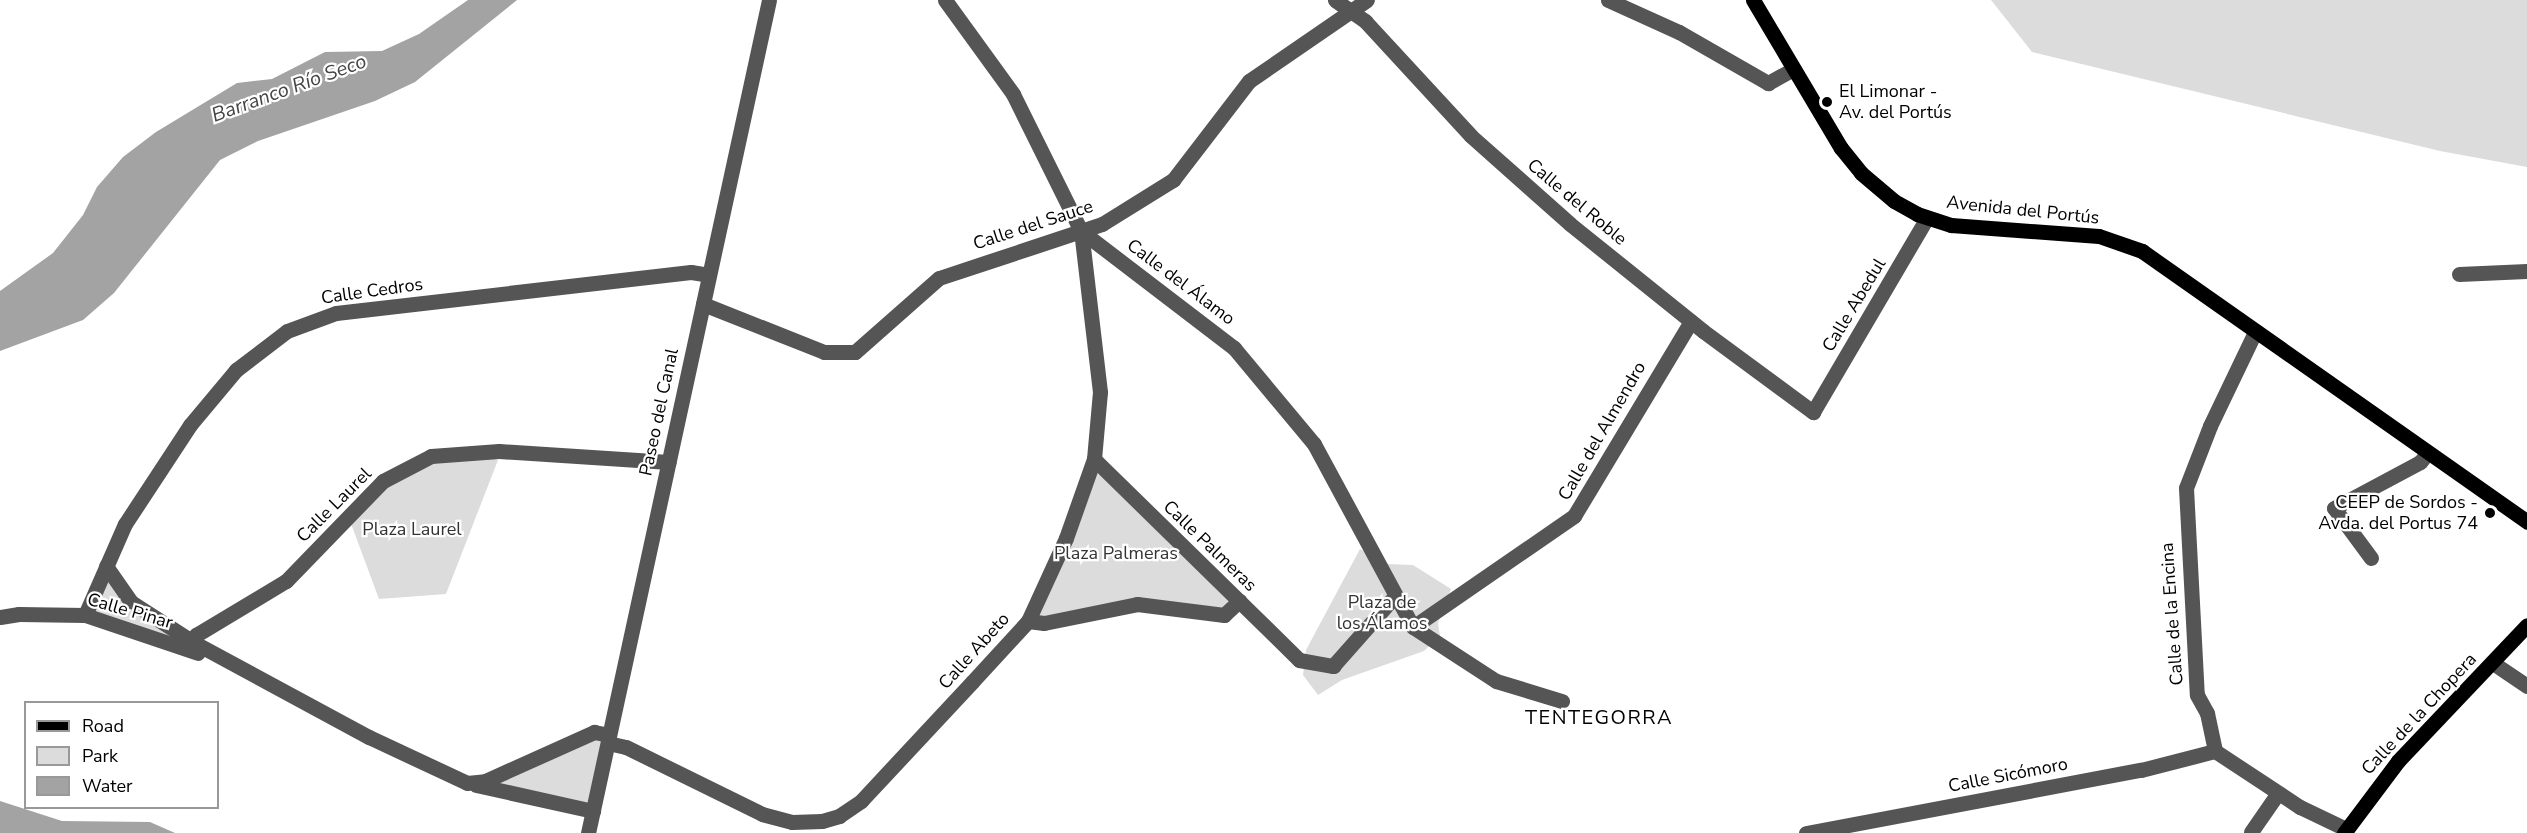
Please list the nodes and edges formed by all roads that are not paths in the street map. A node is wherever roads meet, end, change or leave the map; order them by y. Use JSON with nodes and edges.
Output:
{"nodes":[{"id":1,"x":769,"y":0,"type":"edge"},
{"id":2,"x":945,"y":0,"type":"edge"},
{"id":3,"x":1335,"y":0,"type":"edge"},
{"id":4,"x":1367,"y":0,"type":"edge"},
{"id":5,"x":1608,"y":0,"type":"edge"},
{"id":6,"x":1753,"y":0,"type":"edge"},
{"id":7,"x":1350,"y":13,"type":"junction"},
{"id":8,"x":1793,"y":69,"type":"junction"},
{"id":9,"x":1928,"y":218,"type":"junction"},
{"id":10,"x":1081,"y":231,"type":"junction"},
{"id":11,"x":2527,"y":271,"type":"edge"},
{"id":12,"x":2459,"y":274,"type":"dead end"},
{"id":13,"x":709,"y":275,"type":"junction"},
{"id":14,"x":703,"y":304,"type":"junction"},
{"id":15,"x":1690,"y":321,"type":"junction"},
{"id":16,"x":2255,"y":332,"type":"junction"},
{"id":17,"x":1813,"y":412,"type":"joint"},
{"id":18,"x":2427,"y":454,"type":"junction"},
{"id":19,"x":1094,"y":459,"type":"junction"},
{"id":20,"x":669,"y":462,"type":"junction"},
{"id":21,"x":2527,"y":522,"type":"edge"},
{"id":22,"x":2371,"y":558,"type":"dead end"},
{"id":23,"x":106,"y":566,"type":"junction"},
{"id":24,"x":1394,"y":597,"type":"junction"},
{"id":25,"x":1239,"y":601,"type":"junction"},
{"id":26,"x":85,"y":615,"type":"junction"},
{"id":27,"x":0,"y":617,"type":"edge"},
{"id":28,"x":1028,"y":621,"type":"junction"},
{"id":29,"x":2527,"y":625,"type":"edge"},
{"id":30,"x":1413,"y":627,"type":"junction"},
{"id":31,"x":193,"y":642,"type":"junction"},
{"id":32,"x":2493,"y":663,"type":"junction"},
{"id":33,"x":245,"y":671,"type":"junction"},
{"id":34,"x":2527,"y":686,"type":"edge"},
{"id":35,"x":1562,"y":701,"type":"dead end"},
{"id":36,"x":609,"y":739,"type":"junction"},
{"id":37,"x":2215,"y":751,"type":"junction"},
{"id":38,"x":467,"y":783,"type":"junction"},
{"id":39,"x":2278,"y":793,"type":"junction"},
{"id":40,"x":593,"y":811,"type":"junction"},
{"id":41,"x":2345,"y":831,"type":"edge"},
{"id":42,"x":2251,"y":832,"type":"edge"},
{"id":43,"x":588,"y":833,"type":"edge"},
{"id":44,"x":1806,"y":833,"type":"edge"}],
"edges":[{"from":1,"to":13,"type":"street","name":"Paseo del Canal"},
{"from":2,"to":10,"type":"street","name":"Calle del Álamo"},
{"from":3,"to":7,"type":"street","name":"Calle del Roble"},
{"from":4,"to":7,"type":"street","name":"Calle del Sauce"},
{"from":5,"to":8,"type":"street"},
{"from":6,"to":8,"type":"main road","name":"Avenida del Portús"},
{"from":7,"to":10,"type":"street","name":"Calle del Sauce"},
{"from":7,"to":15,"type":"street","name":"Calle del Roble"},
{"from":8,"to":9,"type":"main road","name":"Avenida del Portús"},
{"from":9,"to":16,"type":"main road","name":"Avenida del Portús"},
{"from":9,"to":17,"type":"street","name":"Calle Abedul"},
{"from":10,"to":14,"type":"street","name":"Calle del Sauce"},
{"from":10,"to":19,"type":"street","name":"Calle Abeto"},
{"from":10,"to":24,"type":"street","name":"Calle del Álamo"},
{"from":11,"to":12,"type":"street"},
{"from":13,"to":14,"type":"street","name":"Paseo del Canal"},
{"from":13,"to":23,"type":"street","name":"Calle Cedros"},
{"from":14,"to":20,"type":"street","name":"Paseo del Canal"},
{"from":15,"to":17,"type":"street","name":"Calle del Roble"},
{"from":15,"to":30,"type":"street","name":"Calle del Almendro"},
{"from":16,"to":18,"type":"main road","name":"Avenida del Portús"},
{"from":16,"to":37,"type":"street","name":"Calle de la Encina"},
{"from":18,"to":21,"type":"main road","name":"Avenida del Portús"},
{"from":18,"to":22,"type":"street"},
{"from":19,"to":25,"type":"street","name":"Calle Palmeras"},
{"from":19,"to":28,"type":"street","name":"Calle Abeto"},
{"from":20,"to":31,"type":"street","name":"Calle Laurel"},
{"from":20,"to":36,"type":"street","name":"Paseo del Canal"},
{"from":23,"to":26,"type":"street","name":"Calle Cedros"},
{"from":23,"to":31,"type":"street","name":"Calle Pinar"},
{"from":24,"to":25,"type":"street","name":"Calle Palmeras"},
{"from":24,"to":30,"type":"street"},
{"from":25,"to":28,"type":"street"},
{"from":26,"to":27,"type":"street","name":"Calle Pinar"},
{"from":26,"to":33,"type":"street","name":"Calle Pinar"},
{"from":28,"to":36,"type":"street","name":"Calle Abeto"},
{"from":29,"to":32,"type":"main road","name":"Calle de la Chopera"},
{"from":30,"to":35,"type":"street"},
{"from":31,"to":33,"type":"street","name":"Calle Pinar"},
{"from":32,"to":34,"type":"street"},
{"from":32,"to":41,"type":"main road","name":"Calle de la Chopera"},
{"from":33,"to":38,"type":"street","name":"Calle Pinar"},
{"from":36,"to":38,"type":"street"},
{"from":36,"to":40,"type":"street","name":"Paseo del Canal"},
{"from":37,"to":39,"type":"street"},
{"from":37,"to":44,"type":"street","name":"Calle Sicómoro"},
{"from":38,"to":40,"type":"street","name":"Calle Pinar"},
{"from":39,"to":41,"type":"street"},
{"from":39,"to":42,"type":"street"},
{"from":40,"to":43,"type":"street","name":"Paseo del Canal"}]}
